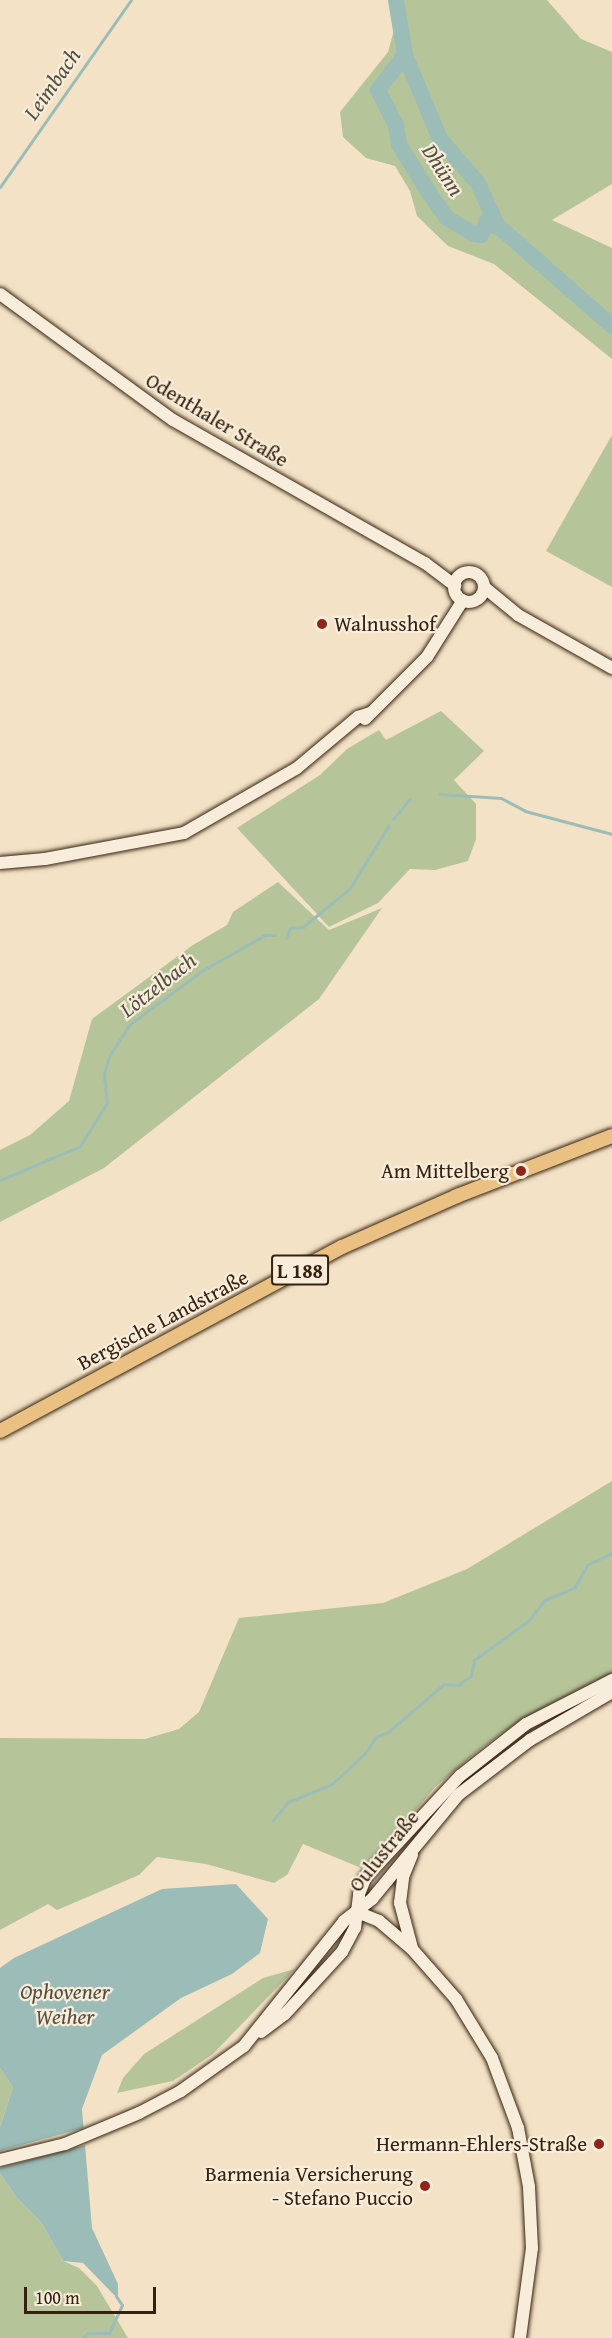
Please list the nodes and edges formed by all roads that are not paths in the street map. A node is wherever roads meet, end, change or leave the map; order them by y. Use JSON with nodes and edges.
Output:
{"nodes":[{"id":1,"x":0,"y":294,"type":"edge"},
{"id":2,"x":425,"y":563,"type":"junction"},
{"id":3,"x":462,"y":575,"type":"junction"},
{"id":4,"x":455,"y":586,"type":"junction"},
{"id":5,"x":484,"y":587,"type":"junction"},
{"id":6,"x":463,"y":600,"type":"junction"},
{"id":7,"x":477,"y":600,"type":"junction"},
{"id":8,"x":512,"y":610,"type":"junction"},
{"id":9,"x":612,"y":668,"type":"edge"},
{"id":10,"x":0,"y":863,"type":"edge"},
{"id":11,"x":612,"y":1136,"type":"edge"},
{"id":12,"x":0,"y":1431,"type":"edge"},
{"id":13,"x":612,"y":1680,"type":"edge"},
{"id":14,"x":612,"y":1692,"type":"edge"},
{"id":15,"x":472,"y":1785,"type":"junction"},
{"id":16,"x":357,"y":1912,"type":"junction"},
{"id":17,"x":412,"y":1949,"type":"junction"},
{"id":18,"x":0,"y":2160,"type":"edge"},
{"id":19,"x":520,"y":2338,"type":"edge"}],
"edges":[{"from":1,"to":2,"type":"main road","name":"Odenthaler Straße"},
{"from":2,"to":3,"type":"main road","name":"Odenthaler Straße"},
{"from":2,"to":4,"type":"main road","name":"Odenthaler Straße"},
{"from":3,"to":4,"type":"main road"},
{"from":3,"to":5,"type":"main road"},
{"from":4,"to":6,"type":"main road"},
{"from":5,"to":7,"type":"main road"},
{"from":5,"to":8,"type":"main road"},
{"from":6,"to":7,"type":"main road"},
{"from":6,"to":10,"type":"main road"},
{"from":7,"to":8,"type":"main road"},
{"from":8,"to":9,"type":"main road"},
{"from":11,"to":12,"type":"main road","name":"Bergische Landstraße","number":"L 188"},
{"from":13,"to":16,"type":"main road","name":"Oulustraße"},
{"from":14,"to":15,"type":"main road","name":"Oulustraße"},
{"from":15,"to":16,"type":"main road","name":"Oulustraße"},
{"from":15,"to":17,"type":"main road"},
{"from":16,"to":17,"type":"main road"},
{"from":16,"to":18,"type":"main road"},
{"from":17,"to":19,"type":"main road"}]}
